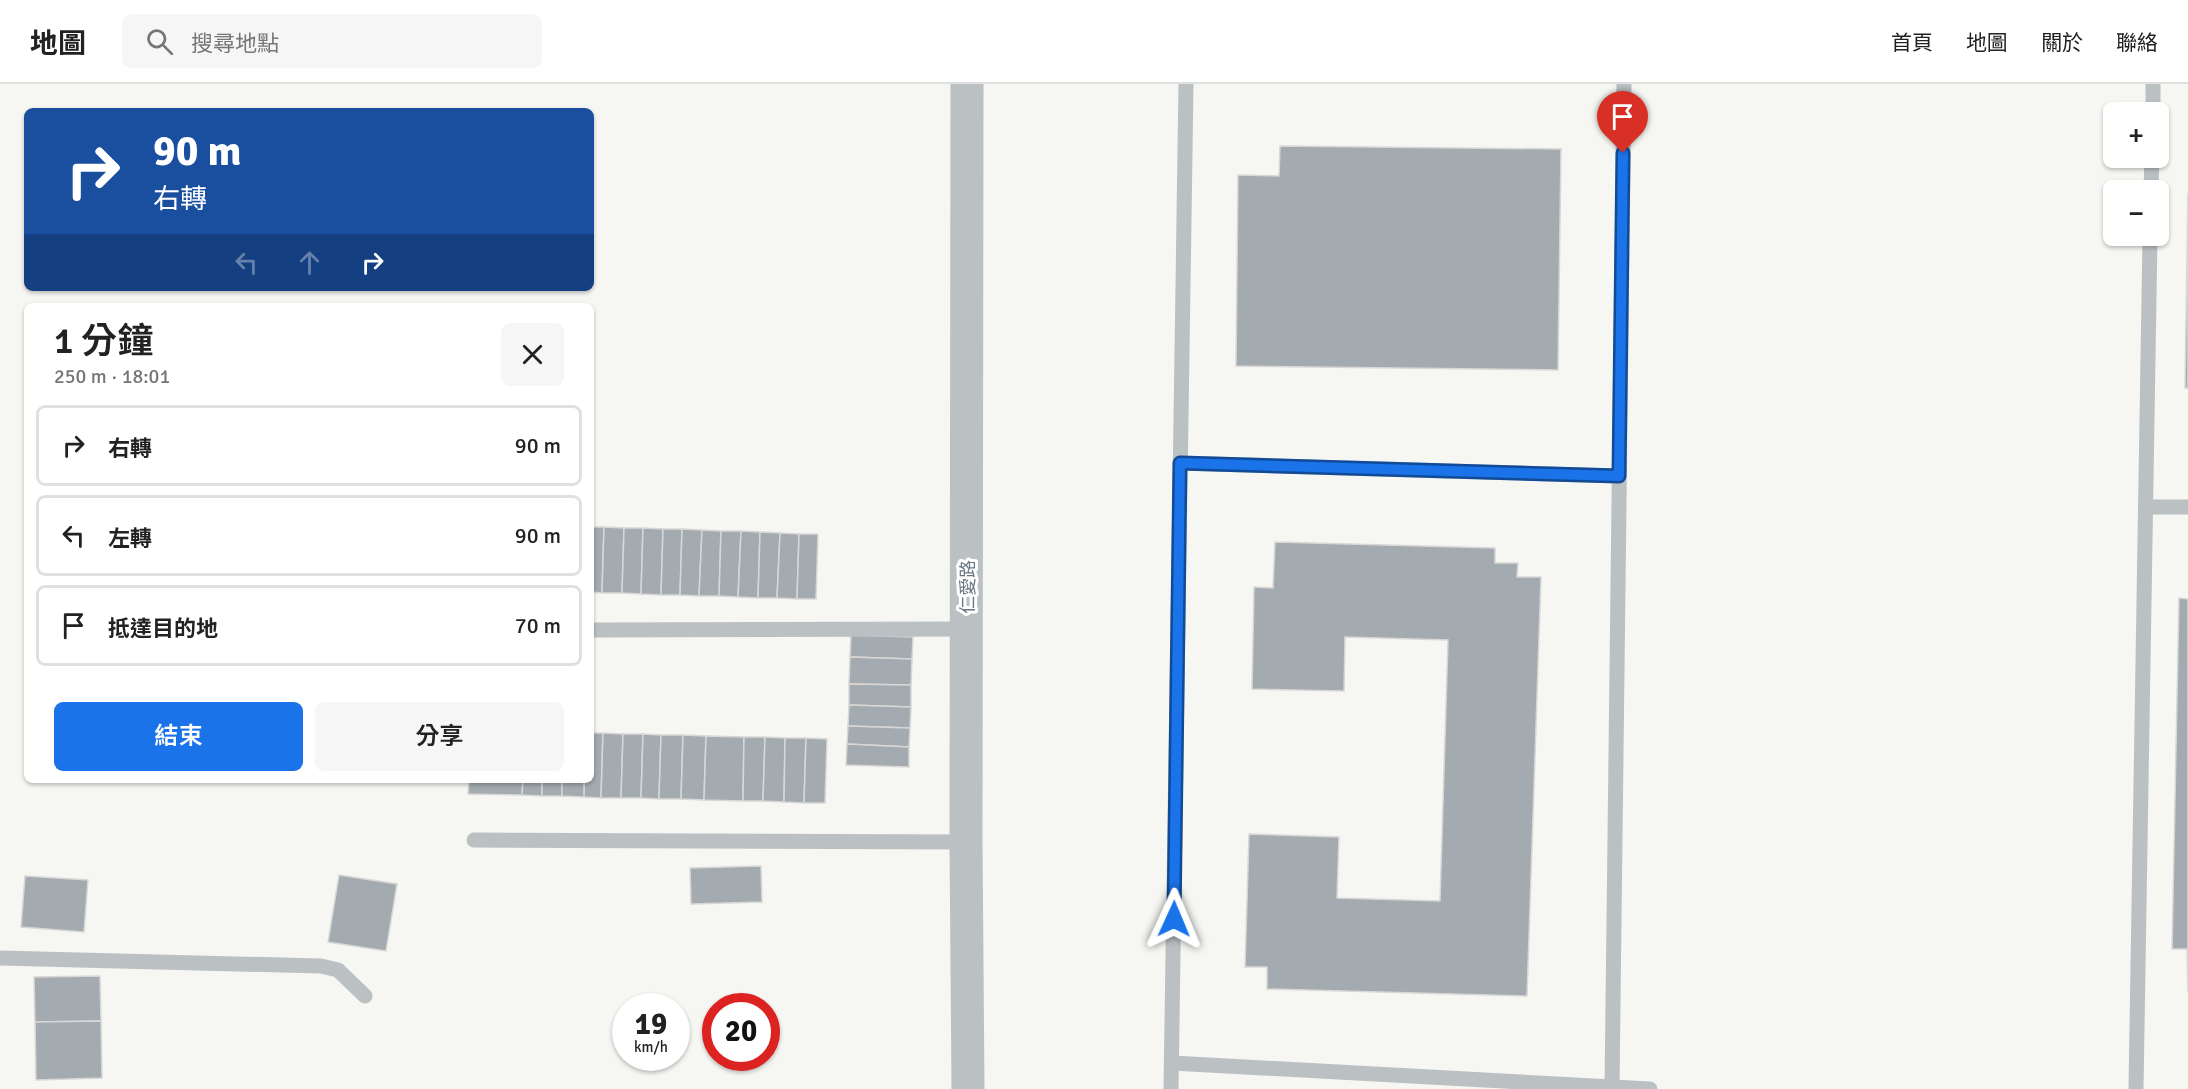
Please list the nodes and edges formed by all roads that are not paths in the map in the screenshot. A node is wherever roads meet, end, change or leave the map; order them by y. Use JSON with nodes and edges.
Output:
{"nodes":[{"id":1,"x":968,"y":84,"type":"edge"},
{"id":2,"x":1186,"y":84,"type":"edge"},
{"id":3,"x":1624,"y":84,"type":"edge"},
{"id":4,"x":2153,"y":84,"type":"edge"},
{"id":5,"x":2153,"y":102,"type":"edge"},
{"id":6,"x":2150,"y":246,"type":"edge"},
{"id":7,"x":1180,"y":463,"type":"junction"},
{"id":8,"x":1619,"y":476,"type":"junction"},
{"id":9,"x":2146,"y":507,"type":"junction"},
{"id":10,"x":2188,"y":507,"type":"edge"},
{"id":11,"x":968,"y":629,"type":"junction"},
{"id":12,"x":594,"y":630,"type":"edge"},
{"id":13,"x":474,"y":840,"type":"dead end"},
{"id":14,"x":966,"y":842,"type":"junction"},
{"id":15,"x":0,"y":958,"type":"edge"},
{"id":16,"x":365,"y":996,"type":"dead end"},
{"id":17,"x":1172,"y":1063,"type":"junction"},
{"id":18,"x":1612,"y":1088,"type":"edge"},
{"id":19,"x":968,"y":1089,"type":"edge"},
{"id":20,"x":1171,"y":1089,"type":"edge"},
{"id":21,"x":1650,"y":1089,"type":"edge"},
{"id":22,"x":2136,"y":1089,"type":"edge"}],
"edges":[{"from":1,"to":11,"type":"street","name":"仁愛路"},
{"from":2,"to":7,"type":"lane"},
{"from":3,"to":8,"type":"lane"},
{"from":4,"to":5,"type":"lane"},
{"from":6,"to":9,"type":"lane"},
{"from":7,"to":8,"type":"lane"},
{"from":7,"to":17,"type":"lane"},
{"from":8,"to":18,"type":"lane"},
{"from":9,"to":10,"type":"lane"},
{"from":9,"to":22,"type":"lane"},
{"from":11,"to":12,"type":"lane"},
{"from":11,"to":14,"type":"street","name":"仁愛路"},
{"from":13,"to":14,"type":"lane"},
{"from":14,"to":19,"type":"street","name":"仁愛路"},
{"from":15,"to":16,"type":"lane"},
{"from":17,"to":18,"type":"lane"},
{"from":17,"to":20,"type":"lane"},
{"from":18,"to":21,"type":"lane"}]}
